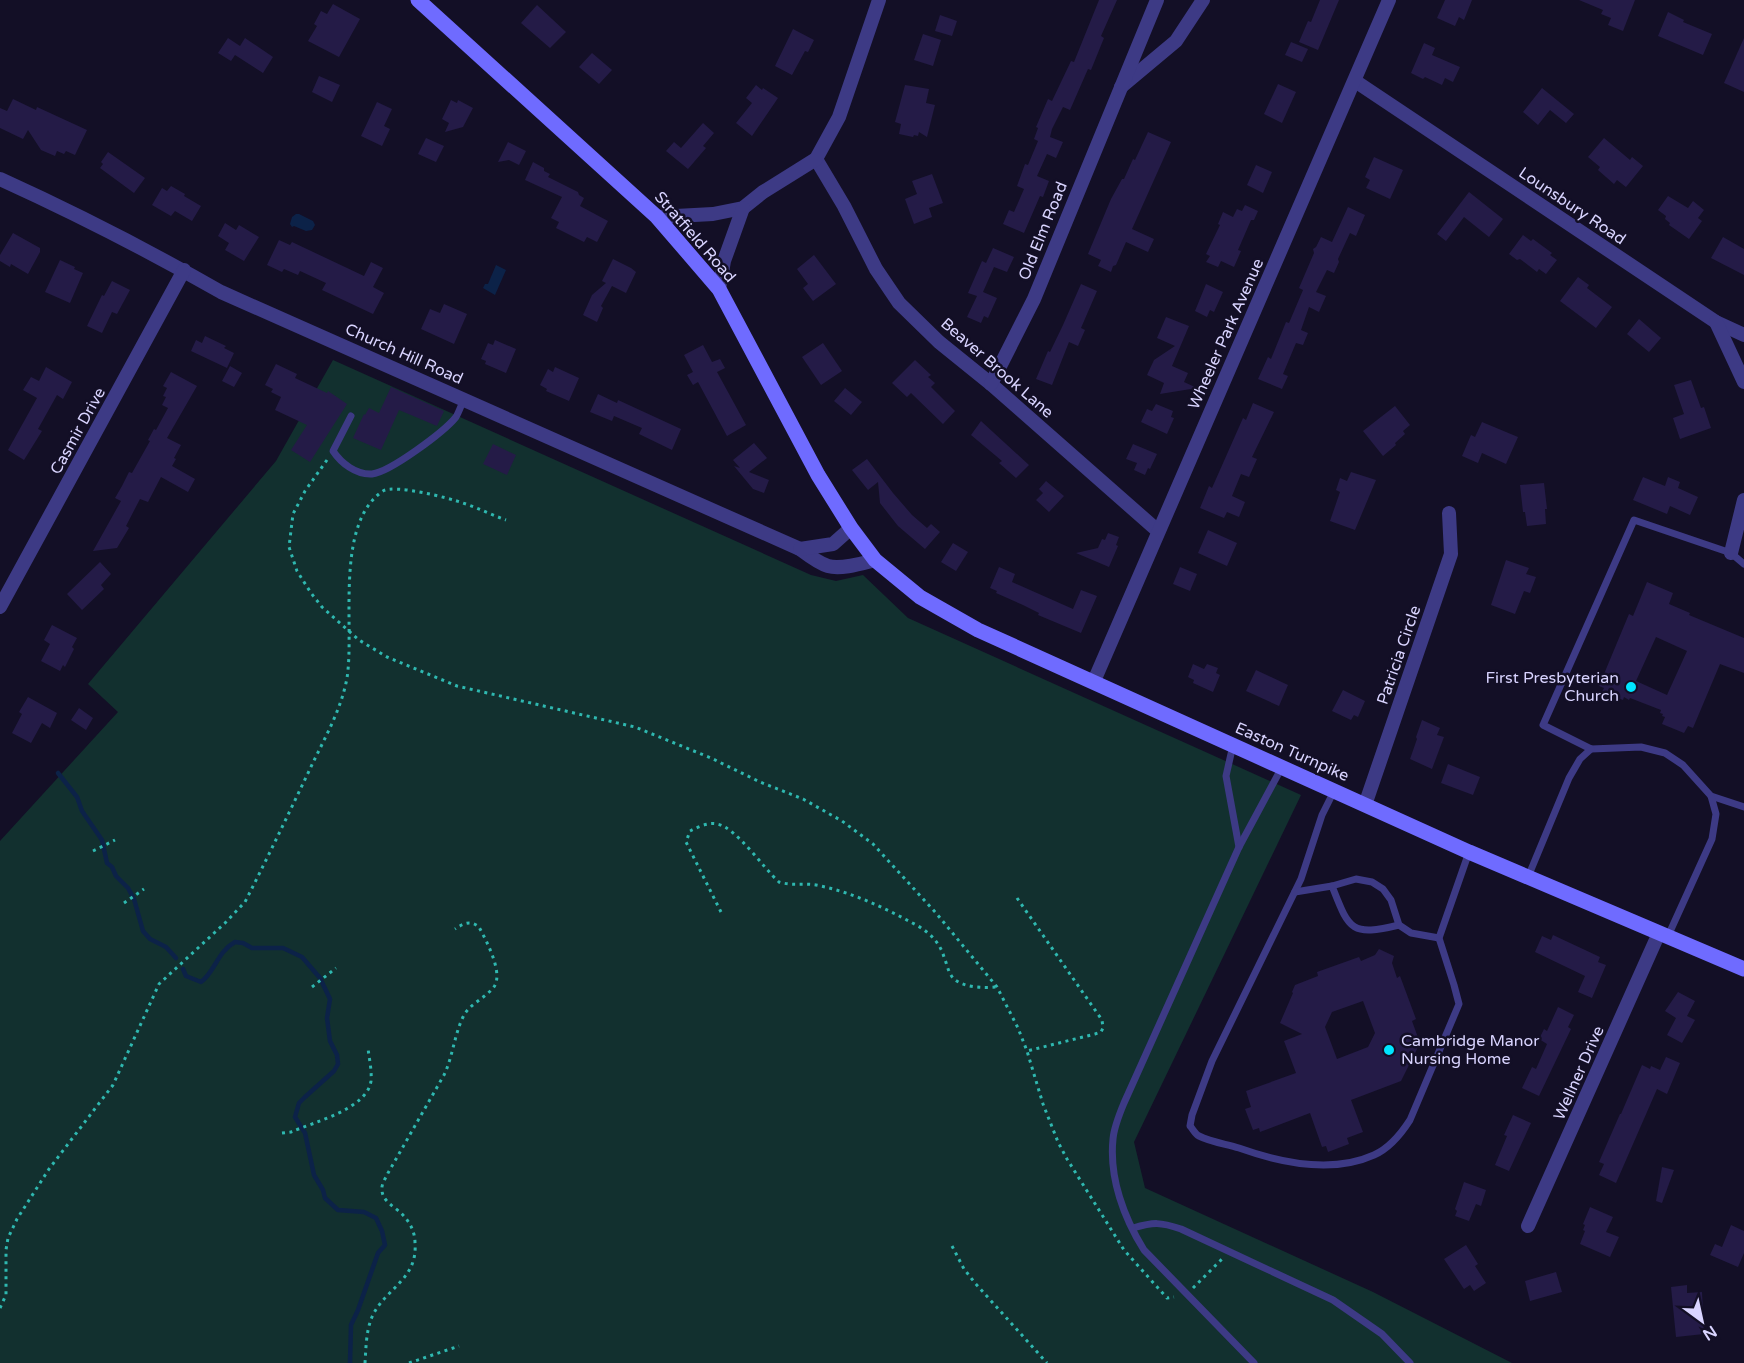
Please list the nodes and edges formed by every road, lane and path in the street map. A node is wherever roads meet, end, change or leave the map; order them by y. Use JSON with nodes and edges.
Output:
{"nodes":[{"id":1,"x":418,"y":0,"type":"edge"},
{"id":2,"x":879,"y":0,"type":"edge"},
{"id":3,"x":1157,"y":0,"type":"edge"},
{"id":4,"x":1203,"y":0,"type":"edge"},
{"id":5,"x":1389,"y":0,"type":"edge"},
{"id":6,"x":1355,"y":81,"type":"junction"},
{"id":7,"x":1119,"y":88,"type":"junction"},
{"id":8,"x":816,"y":159,"type":"junction"},
{"id":9,"x":0,"y":178,"type":"edge"},
{"id":10,"x":742,"y":208,"type":"junction"},
{"id":11,"x":657,"y":217,"type":"junction"},
{"id":12,"x":184,"y":270,"type":"junction"},
{"id":13,"x":719,"y":290,"type":"junction"},
{"id":14,"x":1716,"y":322,"type":"junction"},
{"id":15,"x":1744,"y":335,"type":"edge"},
{"id":16,"x":1744,"y":382,"type":"edge"},
{"id":17,"x":991,"y":384,"type":"junction"},
{"id":18,"x":464,"y":399,"type":"junction"},
{"id":19,"x":351,"y":416,"type":"dead end"},
{"id":20,"x":333,"y":451,"type":"junction"},
{"id":21,"x":1744,"y":500,"type":"edge"},
{"id":22,"x":1449,"y":513,"type":"dead end"},
{"id":23,"x":506,"y":520,"type":"dead end"},
{"id":24,"x":851,"y":528,"type":"junction"},
{"id":25,"x":1158,"y":531,"type":"junction"},
{"id":26,"x":800,"y":549,"type":"junction"},
{"id":27,"x":1731,"y":553,"type":"junction"},
{"id":28,"x":875,"y":560,"type":"junction"},
{"id":29,"x":1744,"y":564,"type":"edge"},
{"id":30,"x":0,"y":607,"type":"edge"},
{"id":31,"x":348,"y":631,"type":"junction"},
{"id":32,"x":1094,"y":681,"type":"junction"},
{"id":33,"x":1233,"y":745,"type":"junction"},
{"id":34,"x":1591,"y":749,"type":"junction"},
{"id":35,"x":1282,"y":767,"type":"junction"},
{"id":36,"x":1334,"y":791,"type":"junction"},
{"id":37,"x":1711,"y":796,"type":"junction"},
{"id":38,"x":1365,"y":805,"type":"junction"},
{"id":39,"x":1744,"y":807,"type":"edge"},
{"id":40,"x":115,"y":840,"type":"dead end"},
{"id":41,"x":1239,"y":848,"type":"junction"},
{"id":42,"x":93,"y":851,"type":"dead end"},
{"id":43,"x":1469,"y":852,"type":"junction"},
{"id":44,"x":1528,"y":877,"type":"junction"},
{"id":45,"x":1332,"y":886,"type":"junction"},
{"id":46,"x":144,"y":889,"type":"dead end"},
{"id":47,"x":1295,"y":892,"type":"junction"},
{"id":48,"x":1017,"y":898,"type":"dead end"},
{"id":49,"x":124,"y":903,"type":"dead end"},
{"id":50,"x":721,"y":912,"type":"dead end"},
{"id":51,"x":1399,"y":925,"type":"junction"},
{"id":52,"x":455,"y":929,"type":"dead end"},
{"id":53,"x":1664,"y":935,"type":"junction"},
{"id":54,"x":1439,"y":938,"type":"junction"},
{"id":55,"x":336,"y":968,"type":"dead end"},
{"id":56,"x":1744,"y":969,"type":"edge"},
{"id":57,"x":312,"y":987,"type":"dead end"},
{"id":58,"x":997,"y":987,"type":"junction"},
{"id":59,"x":368,"y":1048,"type":"dead end"},
{"id":60,"x":1027,"y":1052,"type":"junction"},
{"id":61,"x":282,"y":1133,"type":"dead end"},
{"id":62,"x":1528,"y":1226,"type":"dead end"},
{"id":63,"x":1133,"y":1228,"type":"junction"},
{"id":64,"x":952,"y":1246,"type":"dead end"},
{"id":65,"x":1230,"y":1251,"type":"junction"},
{"id":66,"x":1187,"y":1293,"type":"junction"},
{"id":67,"x":0,"y":1308,"type":"edge"},
{"id":68,"x":459,"y":1346,"type":"dead end"},
{"id":69,"x":365,"y":1363,"type":"edge"},
{"id":70,"x":409,"y":1363,"type":"edge"},
{"id":71,"x":1047,"y":1363,"type":"edge"},
{"id":72,"x":1254,"y":1363,"type":"edge"},
{"id":73,"x":1410,"y":1363,"type":"edge"}],
"edges":[{"from":1,"to":11,"type":"main road","name":"Stratfield Road"},
{"from":2,"to":8,"type":"street"},
{"from":3,"to":7,"type":"street","name":"Old Elm Road"},
{"from":4,"to":7,"type":"street","name":"Old Elm Road"},
{"from":5,"to":6,"type":"street","name":"Wheeler Park Avenue"},
{"from":6,"to":14,"type":"street","name":"Lounsbury Road"},
{"from":6,"to":25,"type":"street","name":"Wheeler Park Avenue"},
{"from":7,"to":17,"type":"street","name":"Old Elm Road"},
{"from":8,"to":10,"type":"street"},
{"from":8,"to":17,"type":"street","name":"Beaver Brook Lane"},
{"from":9,"to":12,"type":"street","name":"Church Hill Road"},
{"from":10,"to":11,"type":"street"},
{"from":10,"to":13,"type":"street"},
{"from":11,"to":13,"type":"main road","name":"Stratfield Road"},
{"from":12,"to":18,"type":"street","name":"Church Hill Road"},
{"from":12,"to":30,"type":"street","name":"Casmir Drive"},
{"from":13,"to":24,"type":"main road","name":"Stratfield Road"},
{"from":14,"to":15,"type":"street","name":"Lounsbury Road"},
{"from":14,"to":16,"type":"street"},
{"from":17,"to":25,"type":"street","name":"Beaver Brook Lane"},
{"from":18,"to":20,"type":"lane"},
{"from":18,"to":26,"type":"street","name":"Church Hill Road"},
{"from":19,"to":20,"type":"lane"},
{"from":20,"to":31,"type":"path"},
{"from":21,"to":27,"type":"street"},
{"from":22,"to":38,"type":"street","name":"Patricia Circle"},
{"from":23,"to":31,"type":"path"},
{"from":24,"to":26,"type":"street"},
{"from":24,"to":28,"type":"main road","name":"Easton Turnpike"},
{"from":25,"to":32,"type":"street","name":"Wheeler Park Avenue"},
{"from":26,"to":28,"type":"street","name":"Church Hill Road"},
{"from":27,"to":29,"type":"lane"},
{"from":27,"to":34,"type":"lane"},
{"from":28,"to":32,"type":"main road","name":"Easton Turnpike"},
{"from":31,"to":58,"type":"path"},
{"from":31,"to":67,"type":"path"},
{"from":32,"to":33,"type":"main road","name":"Easton Turnpike"},
{"from":33,"to":35,"type":"main road","name":"Easton Turnpike"},
{"from":33,"to":41,"type":"lane"},
{"from":34,"to":37,"type":"lane"},
{"from":34,"to":44,"type":"lane"},
{"from":35,"to":36,"type":"main road","name":"Easton Turnpike"},
{"from":35,"to":41,"type":"lane"},
{"from":36,"to":38,"type":"main road","name":"Easton Turnpike"},
{"from":36,"to":47,"type":"lane"},
{"from":37,"to":39,"type":"lane"},
{"from":37,"to":53,"type":"lane"},
{"from":38,"to":43,"type":"main road","name":"Easton Turnpike"},
{"from":40,"to":42,"type":"path"},
{"from":41,"to":63,"type":"lane"},
{"from":43,"to":44,"type":"main road","name":"Easton Turnpike"},
{"from":43,"to":54,"type":"lane"},
{"from":44,"to":53,"type":"main road","name":"Easton Turnpike"},
{"from":45,"to":47,"type":"lane"},
{"from":45,"to":51,"type":"lane"},
{"from":45,"to":51,"type":"lane"},
{"from":46,"to":49,"type":"path"},
{"from":47,"to":54,"type":"lane"},
{"from":48,"to":60,"type":"path"},
{"from":50,"to":58,"type":"path"},
{"from":51,"to":54,"type":"lane"},
{"from":52,"to":69,"type":"path"},
{"from":53,"to":56,"type":"main road","name":"Easton Turnpike"},
{"from":53,"to":62,"type":"street","name":"Wellner Drive"},
{"from":55,"to":57,"type":"path"},
{"from":58,"to":60,"type":"path"},
{"from":59,"to":61,"type":"path"},
{"from":60,"to":66,"type":"path"},
{"from":63,"to":65,"type":"lane"},
{"from":63,"to":66,"type":"lane"},
{"from":64,"to":71,"type":"path"},
{"from":65,"to":66,"type":"path"},
{"from":65,"to":73,"type":"lane"},
{"from":66,"to":72,"type":"lane"},
{"from":68,"to":70,"type":"path"}]}
